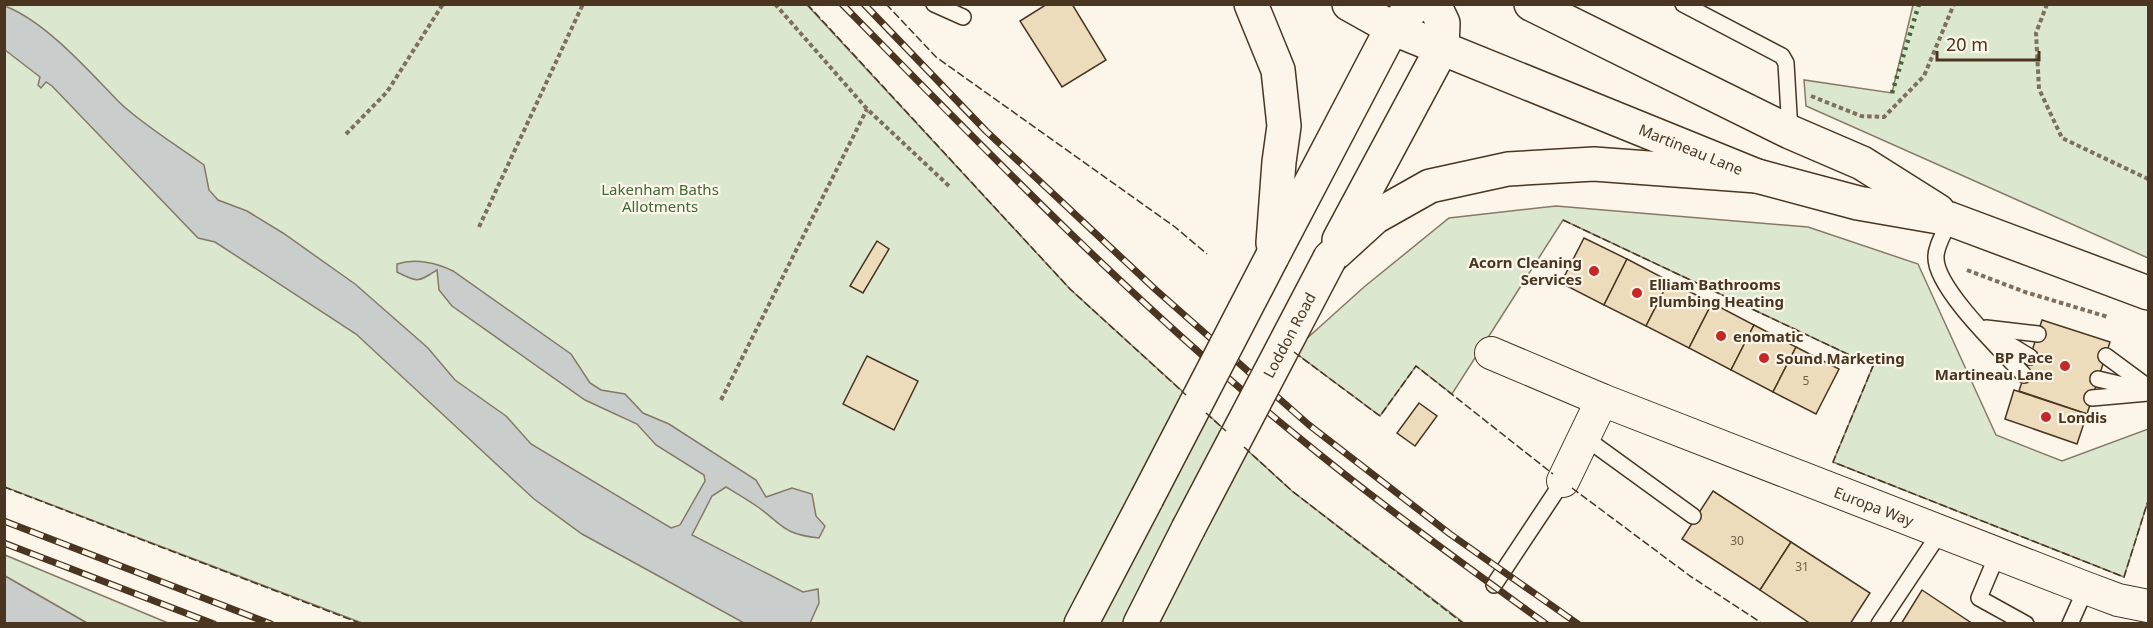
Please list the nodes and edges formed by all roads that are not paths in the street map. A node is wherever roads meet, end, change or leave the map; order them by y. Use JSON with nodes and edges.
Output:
{"nodes":[{"id":1,"x":934,"y":4,"type":"edge"},
{"id":2,"x":1251,"y":4,"type":"edge"},
{"id":3,"x":1349,"y":4,"type":"edge"},
{"id":4,"x":1421,"y":4,"type":"edge"},
{"id":5,"x":1434,"y":4,"type":"edge"},
{"id":6,"x":1531,"y":4,"type":"edge"},
{"id":7,"x":1683,"y":4,"type":"edge"},
{"id":8,"x":963,"y":17,"type":"dead end"},
{"id":9,"x":1392,"y":28,"type":"junction"},
{"id":10,"x":1442,"y":48,"type":"junction"},
{"id":11,"x":1790,"y":132,"type":"junction"},
{"id":12,"x":1757,"y":176,"type":"junction"},
{"id":13,"x":1950,"y":219,"type":"junction"},
{"id":14,"x":1272,"y":257,"type":"junction"},
{"id":15,"x":1330,"y":258,"type":"junction"},
{"id":16,"x":2148,"y":292,"type":"edge"},
{"id":17,"x":1980,"y":327,"type":"junction"},
{"id":18,"x":2038,"y":334,"type":"dead end"},
{"id":19,"x":1491,"y":353,"type":"dead end"},
{"id":20,"x":2106,"y":356,"type":"dead end"},
{"id":21,"x":2030,"y":357,"type":"dead end"},
{"id":22,"x":2024,"y":375,"type":"dead end"},
{"id":23,"x":2098,"y":379,"type":"dead end"},
{"id":24,"x":2148,"y":390,"type":"edge"},
{"id":25,"x":2092,"y":398,"type":"dead end"},
{"id":26,"x":1602,"y":400,"type":"junction"},
{"id":27,"x":1584,"y":437,"type":"junction"},
{"id":28,"x":1563,"y":481,"type":"joint"},
{"id":29,"x":1693,"y":516,"type":"dead end"},
{"id":30,"x":1941,"y":531,"type":"junction"},
{"id":31,"x":1998,"y":553,"type":"junction"},
{"id":32,"x":1494,"y":585,"type":"dead end"},
{"id":33,"x":2086,"y":588,"type":"junction"},
{"id":34,"x":2148,"y":606,"type":"edge"},
{"id":35,"x":1081,"y":624,"type":"edge"},
{"id":36,"x":1140,"y":624,"type":"edge"},
{"id":37,"x":1879,"y":624,"type":"edge"},
{"id":38,"x":2026,"y":624,"type":"edge"},
{"id":39,"x":2070,"y":624,"type":"edge"}],
"edges":[{"from":1,"to":8,"type":"lane"},
{"from":2,"to":14,"type":"main road"},
{"from":3,"to":9,"type":"main road","name":"Martineau Lane"},
{"from":4,"to":9,"type":"main road"},
{"from":5,"to":10,"type":"main road"},
{"from":6,"to":11,"type":"main road","name":"Martineau Lane"},
{"from":7,"to":11,"type":"lane"},
{"from":9,"to":10,"type":"main road","name":"Martineau Lane"},
{"from":9,"to":14,"type":"main road"},
{"from":10,"to":12,"type":"main road","name":"Martineau Lane"},
{"from":10,"to":15,"type":"main road","name":"Loddon Road"},
{"from":11,"to":13,"type":"main road","name":"Martineau Lane"},
{"from":12,"to":13,"type":"main road","name":"Martineau Lane"},
{"from":12,"to":15,"type":"main road"},
{"from":13,"to":16,"type":"main road","name":"Martineau Lane"},
{"from":13,"to":17,"type":"lane"},
{"from":14,"to":35,"type":"main road","bridge":true},
{"from":15,"to":36,"type":"main road","name":"Loddon Road","bridge":true},
{"from":17,"to":18,"type":"lane"},
{"from":17,"to":21,"type":"lane"},
{"from":17,"to":22,"type":"lane"},
{"from":19,"to":26,"type":"street","name":"Europa Way"},
{"from":20,"to":24,"type":"lane"},
{"from":23,"to":24,"type":"lane"},
{"from":24,"to":25,"type":"lane"},
{"from":26,"to":27,"type":"street"},
{"from":26,"to":30,"type":"street","name":"Europa Way"},
{"from":27,"to":28,"type":"street"},
{"from":27,"to":29,"type":"lane"},
{"from":28,"to":32,"type":"lane"},
{"from":30,"to":31,"type":"street","name":"Europa Way"},
{"from":30,"to":37,"type":"lane"},
{"from":31,"to":33,"type":"street","name":"Europa Way"},
{"from":31,"to":38,"type":"lane"},
{"from":33,"to":34,"type":"street","name":"Europa Way"},
{"from":33,"to":39,"type":"lane"}]}
